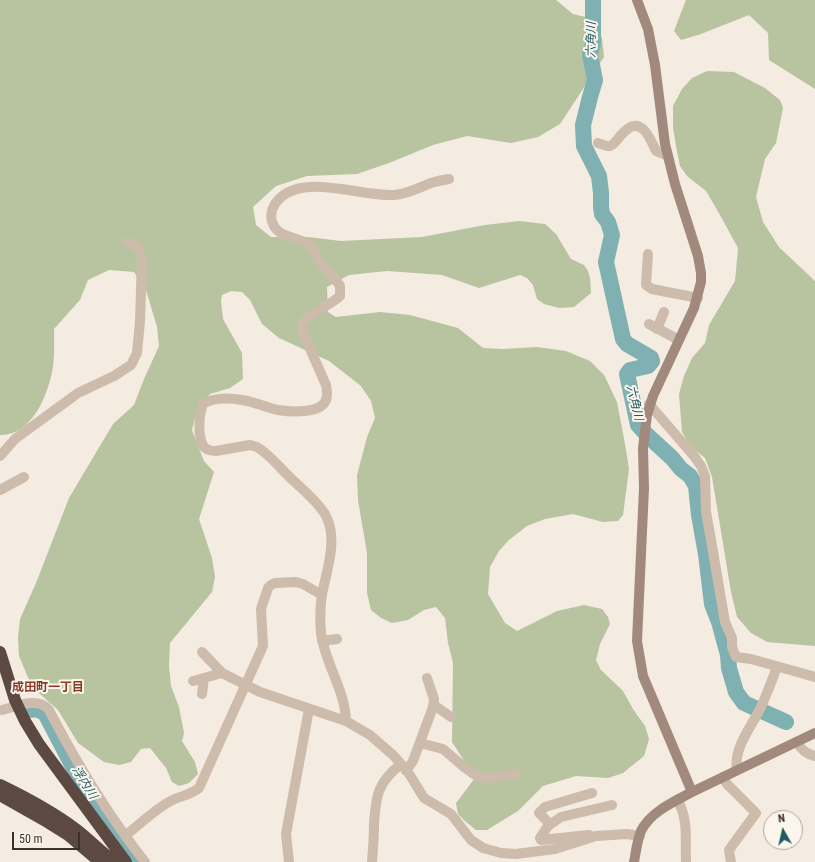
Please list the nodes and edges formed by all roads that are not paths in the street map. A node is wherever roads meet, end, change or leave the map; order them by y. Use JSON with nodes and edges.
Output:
{"nodes":[{"id":1,"x":637,"y":0,"type":"edge"},
{"id":2,"x":598,"y":143,"type":"dead end"},
{"id":3,"x":668,"y":156,"type":"junction"},
{"id":4,"x":449,"y":179,"type":"dead end"},
{"id":5,"x":126,"y":242,"type":"dead end"},
{"id":6,"x":648,"y":254,"type":"dead end"},
{"id":7,"x":698,"y":298,"type":"junction"},
{"id":8,"x":664,"y":312,"type":"dead end"},
{"id":9,"x":679,"y":340,"type":"junction"},
{"id":10,"x":649,"y":404,"type":"junction"},
{"id":11,"x":0,"y":456,"type":"edge"},
{"id":12,"x":24,"y":477,"type":"dead end"},
{"id":13,"x":0,"y":490,"type":"edge"},
{"id":14,"x":322,"y":595,"type":"junction"},
{"id":15,"x":337,"y":639,"type":"dead end"},
{"id":16,"x":322,"y":641,"type":"junction"},
{"id":17,"x":0,"y":652,"type":"edge"},
{"id":18,"x":202,"y":652,"type":"dead end"},
{"id":19,"x":777,"y":667,"type":"junction"},
{"id":20,"x":222,"y":673,"type":"junction"},
{"id":21,"x":815,"y":677,"type":"edge"},
{"id":22,"x":204,"y":678,"type":"junction"},
{"id":23,"x":427,"y":678,"type":"dead end"},
{"id":24,"x":193,"y":681,"type":"dead end"},
{"id":25,"x":246,"y":685,"type":"junction"},
{"id":26,"x":202,"y":694,"type":"dead end"},
{"id":27,"x":24,"y":704,"type":"dead end"},
{"id":28,"x":434,"y":705,"type":"junction"},
{"id":29,"x":13,"y":707,"type":"dead end"},
{"id":30,"x":309,"y":708,"type":"junction"},
{"id":31,"x":2,"y":710,"type":"dead end"},
{"id":32,"x":451,"y":717,"type":"dead end"},
{"id":33,"x":346,"y":721,"type":"junction"},
{"id":34,"x":815,"y":733,"type":"edge"},
{"id":35,"x":797,"y":742,"type":"junction"},
{"id":36,"x":420,"y":743,"type":"junction"},
{"id":37,"x":815,"y":756,"type":"edge"},
{"id":38,"x":404,"y":768,"type":"junction"},
{"id":39,"x":737,"y":770,"type":"junction"},
{"id":40,"x":516,"y":774,"type":"dead end"},
{"id":41,"x":723,"y":777,"type":"junction"},
{"id":42,"x":0,"y":785,"type":"edge"},
{"id":43,"x":692,"y":792,"type":"junction"},
{"id":44,"x":592,"y":793,"type":"dead end"},
{"id":45,"x":0,"y":795,"type":"edge"},
{"id":46,"x":677,"y":800,"type":"junction"},
{"id":47,"x":612,"y":805,"type":"dead end"},
{"id":48,"x":550,"y":824,"type":"junction"},
{"id":49,"x":125,"y":836,"type":"junction"},
{"id":50,"x":596,"y":836,"type":"junction"},
{"id":51,"x":640,"y":836,"type":"junction"},
{"id":52,"x":100,"y":862,"type":"edge"},
{"id":53,"x":115,"y":862,"type":"edge"},
{"id":54,"x":126,"y":862,"type":"edge"},
{"id":55,"x":145,"y":862,"type":"edge"},
{"id":56,"x":289,"y":862,"type":"edge"},
{"id":57,"x":372,"y":862,"type":"edge"},
{"id":58,"x":634,"y":862,"type":"edge"},
{"id":59,"x":686,"y":862,"type":"edge"},
{"id":60,"x":731,"y":862,"type":"edge"}],
"edges":[{"from":1,"to":3,"type":"street"},
{"from":2,"to":3,"type":"street"},
{"from":3,"to":7,"type":"street"},
{"from":4,"to":14,"type":"street"},
{"from":5,"to":11,"type":"street"},
{"from":6,"to":7,"type":"street"},
{"from":7,"to":9,"type":"street"},
{"from":8,"to":9,"type":"street"},
{"from":9,"to":10,"type":"street"},
{"from":10,"to":19,"type":"street"},
{"from":10,"to":43,"type":"street"},
{"from":12,"to":13,"type":"street"},
{"from":14,"to":16,"type":"street"},
{"from":14,"to":25,"type":"street"},
{"from":15,"to":16,"type":"street"},
{"from":16,"to":33,"type":"street"},
{"from":17,"to":54,"type":"highway"},
{"from":18,"to":20,"type":"street"},
{"from":19,"to":21,"type":"street"},
{"from":19,"to":39,"type":"street"},
{"from":20,"to":22,"type":"street"},
{"from":20,"to":25,"type":"street"},
{"from":22,"to":24,"type":"street"},
{"from":22,"to":26,"type":"street"},
{"from":23,"to":28,"type":"street"},
{"from":25,"to":30,"type":"street"},
{"from":25,"to":49,"type":"street"},
{"from":27,"to":49,"type":"street"},
{"from":28,"to":32,"type":"street"},
{"from":28,"to":36,"type":"street"},
{"from":29,"to":31,"type":"street"},
{"from":30,"to":33,"type":"street"},
{"from":30,"to":56,"type":"street"},
{"from":33,"to":38,"type":"street"},
{"from":34,"to":35,"type":"street"},
{"from":35,"to":37,"type":"street"},
{"from":35,"to":39,"type":"street"},
{"from":36,"to":38,"type":"street"},
{"from":36,"to":40,"type":"street"},
{"from":38,"to":50,"type":"street"},
{"from":38,"to":57,"type":"street"},
{"from":39,"to":41,"type":"street"},
{"from":41,"to":43,"type":"street"},
{"from":41,"to":60,"type":"street"},
{"from":42,"to":53,"type":"highway"},
{"from":43,"to":46,"type":"street"},
{"from":44,"to":48,"type":"street"},
{"from":45,"to":52,"type":"highway"},
{"from":46,"to":51,"type":"street"},
{"from":46,"to":59,"type":"street"},
{"from":47,"to":48,"type":"street"},
{"from":48,"to":50,"type":"street"},
{"from":49,"to":55,"type":"street"},
{"from":50,"to":51,"type":"street"},
{"from":51,"to":58,"type":"street"}]}
